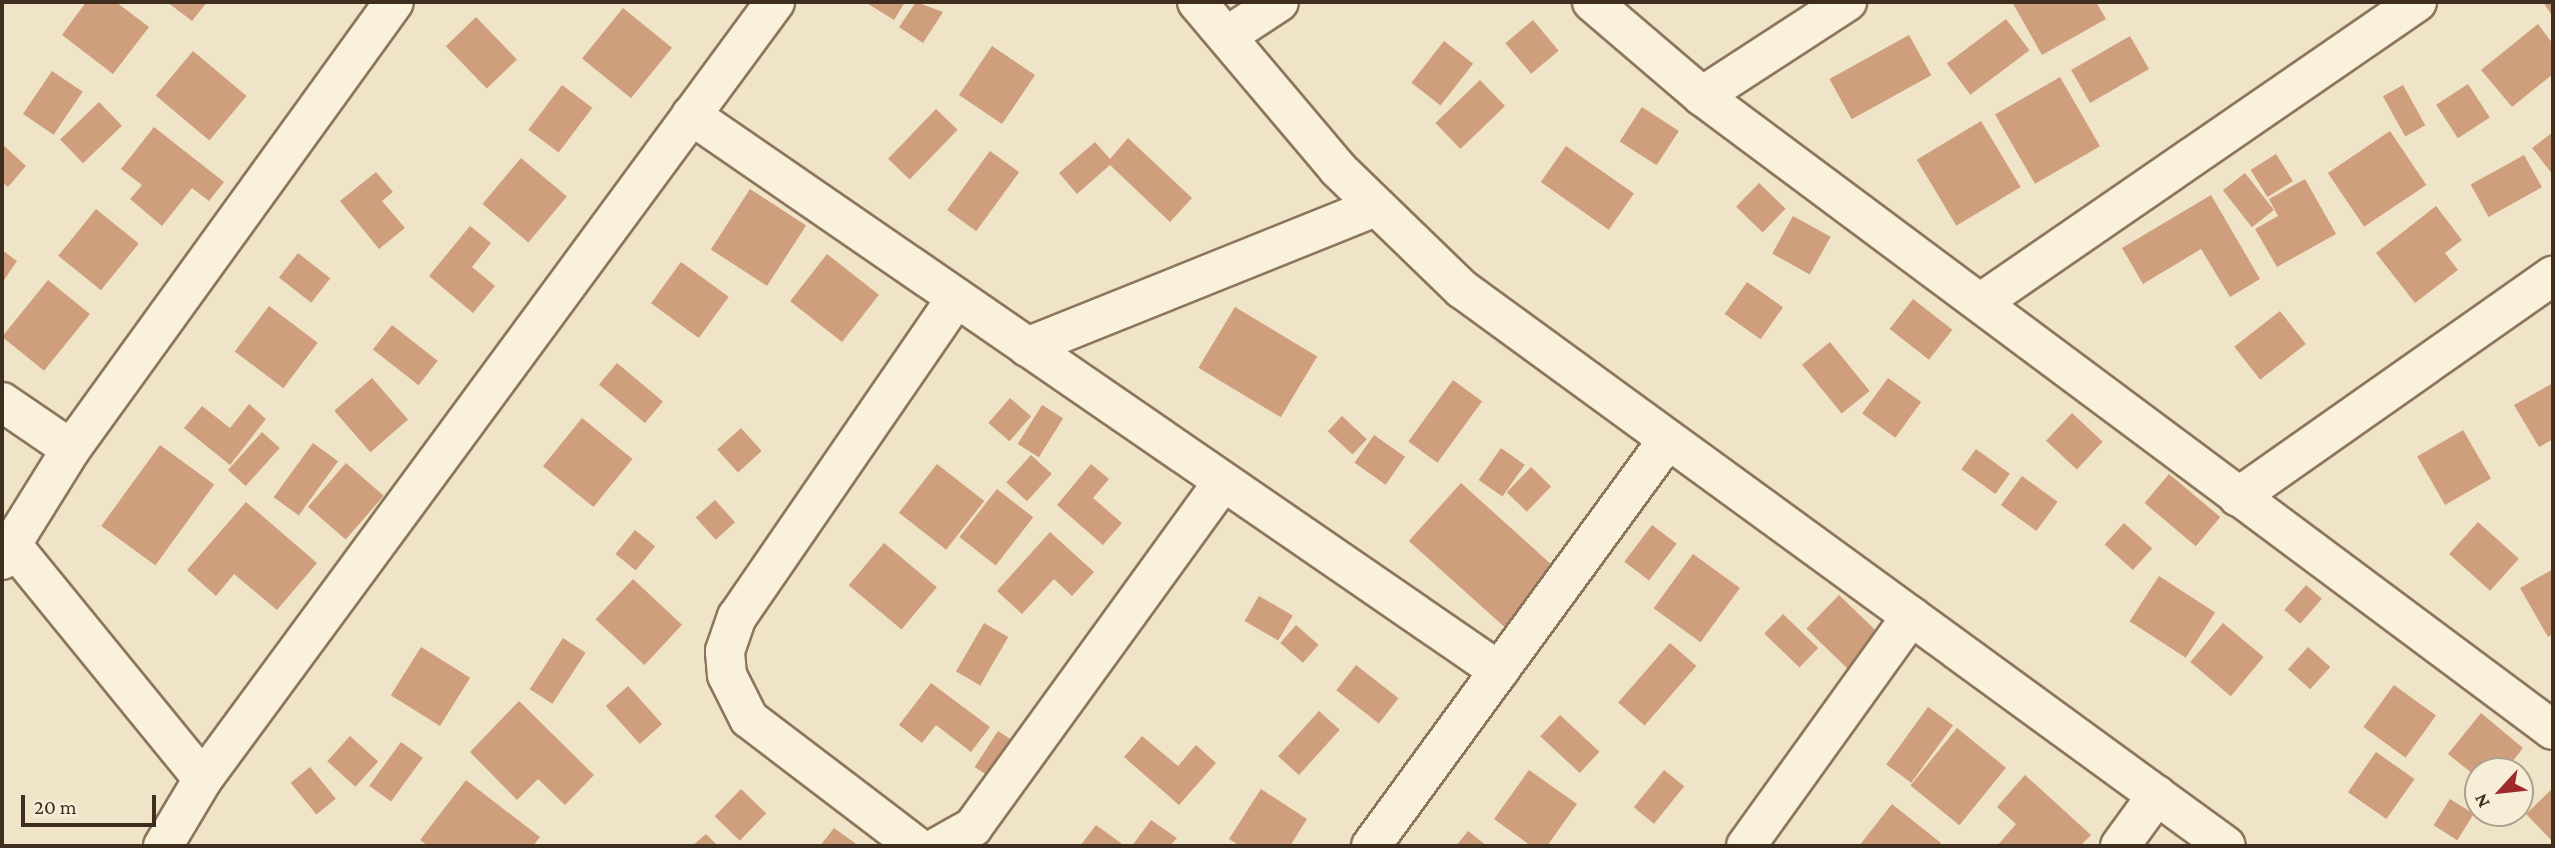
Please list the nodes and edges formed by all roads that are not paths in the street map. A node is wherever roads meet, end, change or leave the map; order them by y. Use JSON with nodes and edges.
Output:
{"nodes":[{"id":1,"x":394,"y":2,"type":"edge"},
{"id":2,"x":775,"y":2,"type":"edge"},
{"id":3,"x":1197,"y":2,"type":"edge"},
{"id":4,"x":1279,"y":2,"type":"edge"},
{"id":5,"x":1592,"y":2,"type":"edge"},
{"id":6,"x":1847,"y":2,"type":"edge"},
{"id":7,"x":2417,"y":2,"type":"edge"},
{"id":8,"x":1227,"y":36,"type":"junction"},
{"id":9,"x":1702,"y":96,"type":"junction"},
{"id":10,"x":691,"y":115,"type":"junction"},
{"id":11,"x":1376,"y":207,"type":"junction"},
{"id":12,"x":2553,"y":276,"type":"edge"},
{"id":13,"x":956,"y":298,"type":"junction"},
{"id":14,"x":1983,"y":301,"type":"junction"},
{"id":15,"x":1027,"y":347,"type":"junction"},
{"id":16,"x":2,"y":402,"type":"edge"},
{"id":17,"x":1666,"y":442,"type":"junction"},
{"id":18,"x":71,"y":449,"type":"junction"},
{"id":19,"x":1222,"y":482,"type":"junction"},
{"id":20,"x":2238,"y":497,"type":"junction"},
{"id":21,"x":7,"y":552,"type":"edge"},
{"id":22,"x":1911,"y":616,"type":"junction"},
{"id":23,"x":1499,"y":671,"type":"junction"},
{"id":24,"x":2553,"y":730,"type":"edge"},
{"id":25,"x":203,"y":779,"type":"junction"},
{"id":26,"x":2157,"y":795,"type":"junction"},
{"id":27,"x":163,"y":846,"type":"edge"},
{"id":28,"x":916,"y":846,"type":"edge"},
{"id":29,"x":939,"y":846,"type":"edge"},
{"id":30,"x":1371,"y":846,"type":"edge"},
{"id":31,"x":1746,"y":846,"type":"edge"},
{"id":32,"x":2120,"y":846,"type":"edge"},
{"id":33,"x":2226,"y":846,"type":"edge"}],
"edges":[{"from":1,"to":18,"type":"street"},
{"from":2,"to":10,"type":"street"},
{"from":3,"to":8,"type":"street"},
{"from":4,"to":8,"type":"street"},
{"from":5,"to":9,"type":"street"},
{"from":6,"to":9,"type":"street"},
{"from":7,"to":14,"type":"street"},
{"from":8,"to":11,"type":"street"},
{"from":9,"to":14,"type":"street"},
{"from":10,"to":13,"type":"street"},
{"from":10,"to":25,"type":"street"},
{"from":11,"to":15,"type":"street"},
{"from":11,"to":17,"type":"street"},
{"from":12,"to":20,"type":"street"},
{"from":13,"to":15,"type":"street"},
{"from":13,"to":28,"type":"street"},
{"from":14,"to":20,"type":"street"},
{"from":15,"to":19,"type":"street"},
{"from":16,"to":18,"type":"street"},
{"from":17,"to":22,"type":"street"},
{"from":17,"to":23,"type":"street"},
{"from":18,"to":21,"type":"street"},
{"from":19,"to":23,"type":"street"},
{"from":19,"to":29,"type":"street"},
{"from":20,"to":24,"type":"street"},
{"from":21,"to":25,"type":"street"},
{"from":22,"to":26,"type":"street"},
{"from":22,"to":31,"type":"street"},
{"from":23,"to":30,"type":"street"},
{"from":25,"to":27,"type":"street"},
{"from":26,"to":32,"type":"street"},
{"from":26,"to":33,"type":"street"}]}
